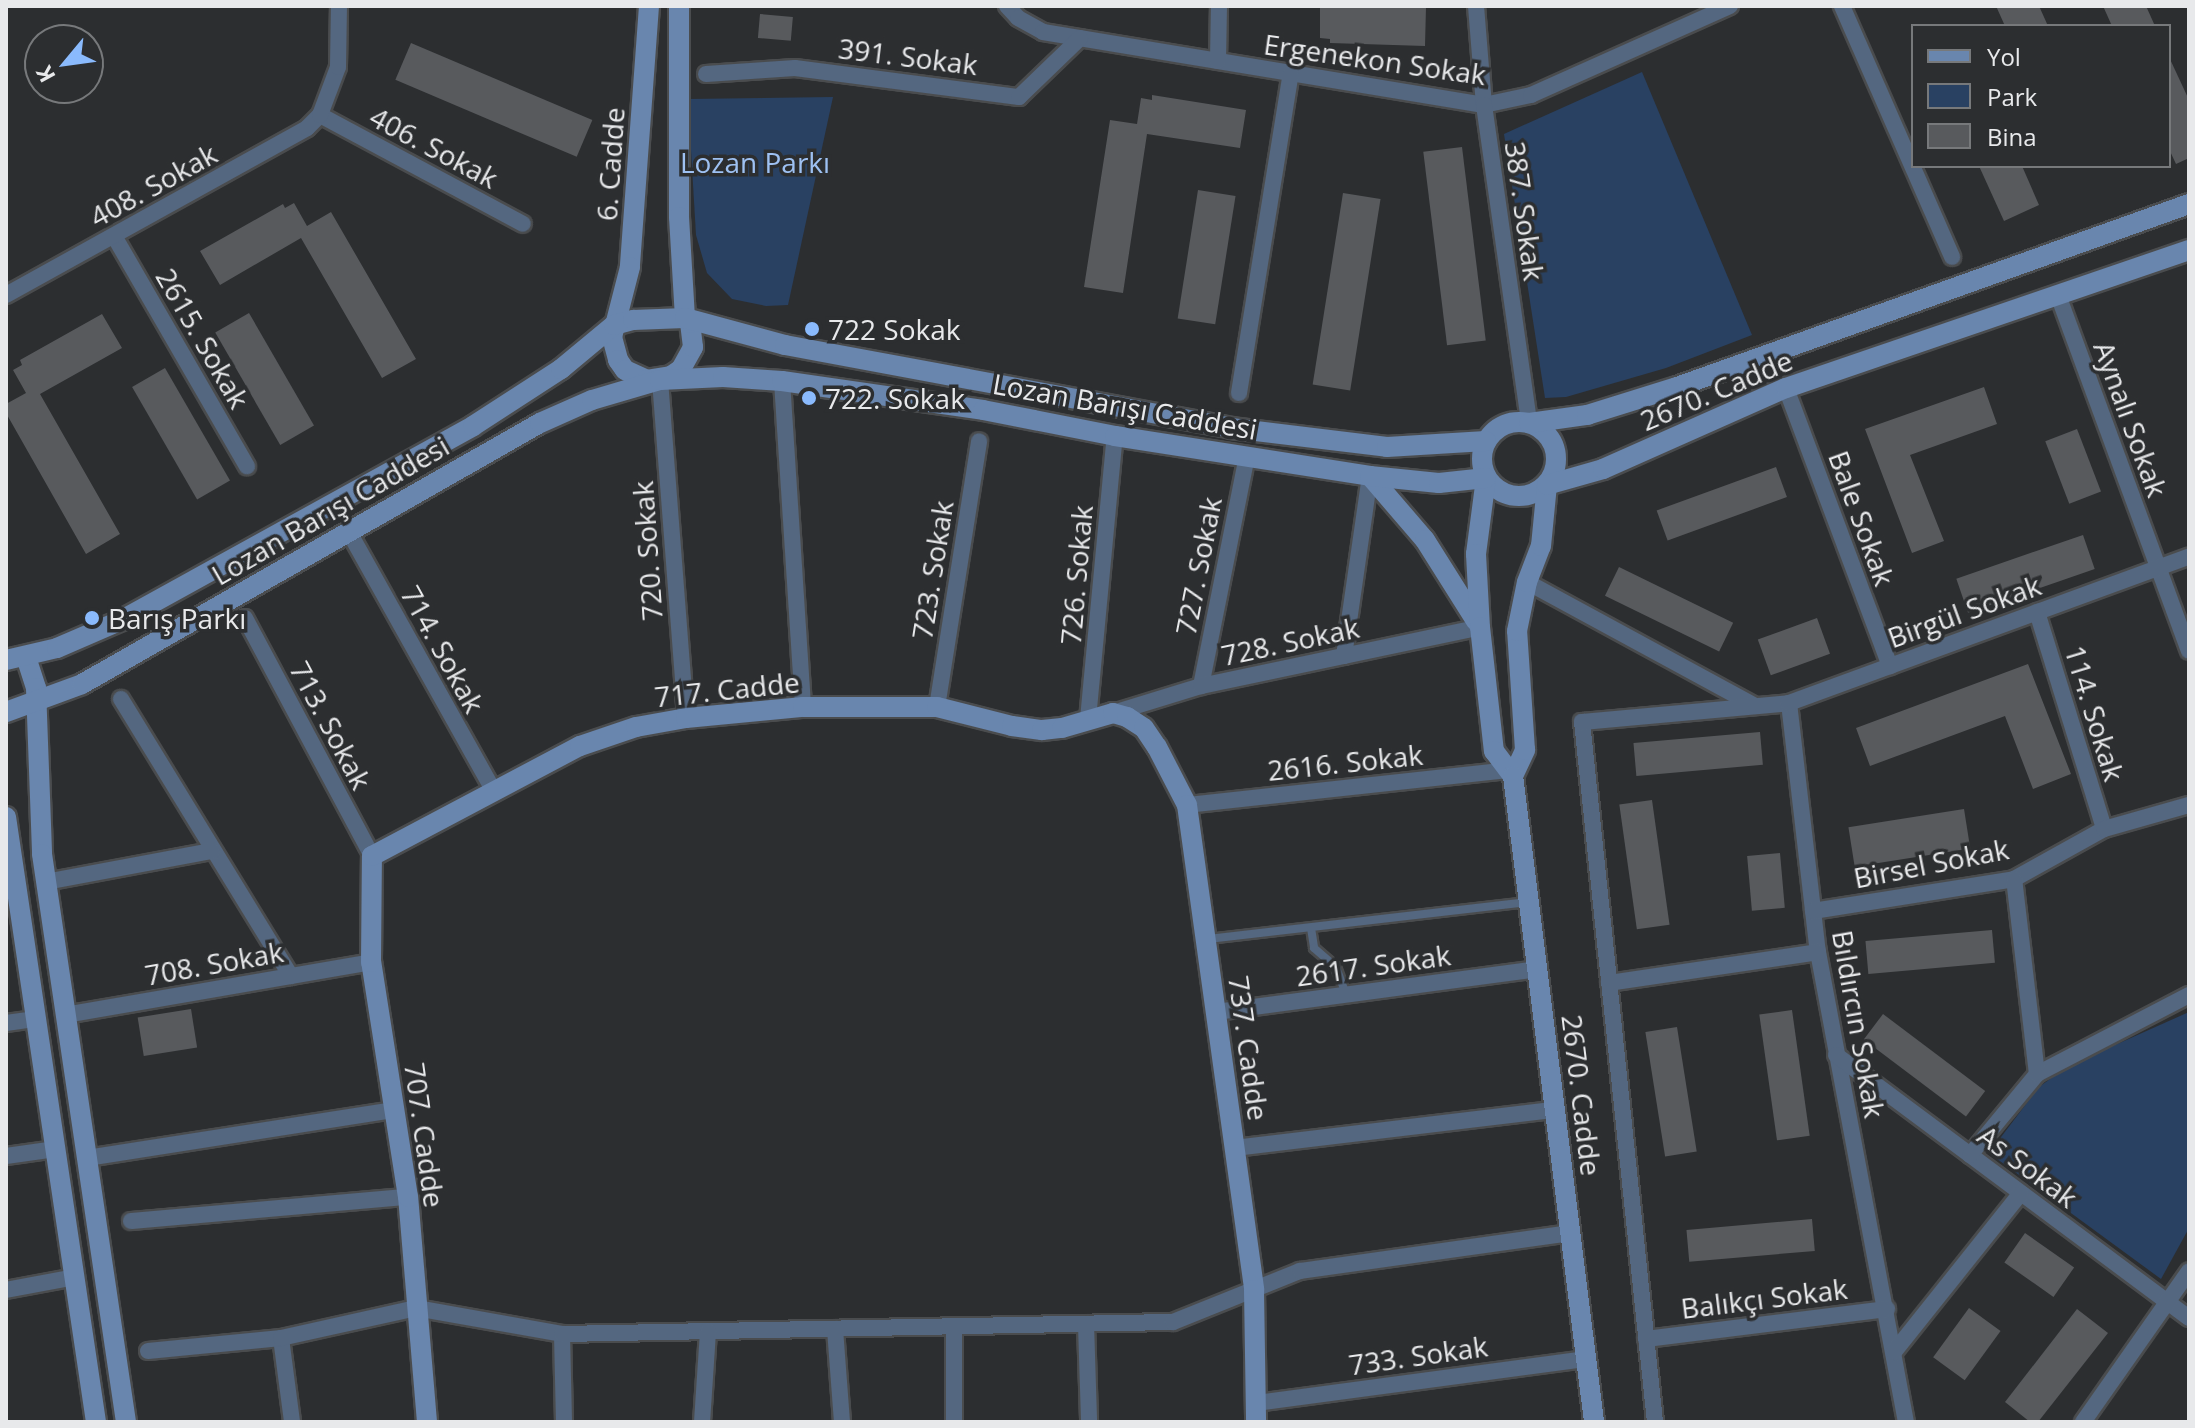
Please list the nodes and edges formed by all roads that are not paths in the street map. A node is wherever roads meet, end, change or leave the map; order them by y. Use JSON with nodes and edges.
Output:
{"nodes":[{"id":1,"x":339,"y":6,"type":"edge"},
{"id":2,"x":649,"y":6,"type":"edge"},
{"id":3,"x":679,"y":6,"type":"edge"},
{"id":4,"x":1007,"y":6,"type":"edge"},
{"id":5,"x":1219,"y":6,"type":"edge"},
{"id":6,"x":1476,"y":6,"type":"edge"},
{"id":7,"x":1730,"y":6,"type":"edge"},
{"id":8,"x":1842,"y":6,"type":"edge"},
{"id":9,"x":1080,"y":38,"type":"junction"},
{"id":10,"x":1218,"y":61,"type":"junction"},
{"id":11,"x":1291,"y":73,"type":"junction"},
{"id":12,"x":706,"y":74,"type":"dead end"},
{"id":13,"x":1484,"y":105,"type":"junction"},
{"id":14,"x":320,"y":115,"type":"junction"},
{"id":15,"x":1911,"y":163,"type":"edge"},
{"id":16,"x":1913,"y":168,"type":"edge"},
{"id":17,"x":2189,"y":204,"type":"edge"},
{"id":18,"x":523,"y":224,"type":"dead end"},
{"id":19,"x":114,"y":236,"type":"junction"},
{"id":20,"x":2189,"y":250,"type":"edge"},
{"id":21,"x":1952,"y":257,"type":"dead end"},
{"id":22,"x":6,"y":295,"type":"edge"},
{"id":23,"x":2058,"y":295,"type":"junction"},
{"id":24,"x":685,"y":318,"type":"junction"},
{"id":25,"x":614,"y":325,"type":"junction"},
{"id":26,"x":660,"y":380,"type":"junction"},
{"id":27,"x":782,"y":381,"type":"junction"},
{"id":28,"x":1786,"y":388,"type":"junction"},
{"id":29,"x":1239,"y":393,"type":"dead end"},
{"id":30,"x":1529,"y":423,"type":"junction"},
{"id":31,"x":1115,"y":436,"type":"junction"},
{"id":32,"x":979,"y":441,"type":"dead end"},
{"id":33,"x":1486,"y":441,"type":"junction"},
{"id":34,"x":1247,"y":456,"type":"junction"},
{"id":35,"x":247,"y":466,"type":"dead end"},
{"id":36,"x":1370,"y":476,"type":"junction"},
{"id":37,"x":1486,"y":478,"type":"junction"},
{"id":38,"x":1547,"y":485,"type":"junction"},
{"id":39,"x":349,"y":532,"type":"junction"},
{"id":40,"x":2189,"y":557,"type":"edge"},
{"id":41,"x":2159,"y":568,"type":"junction"},
{"id":42,"x":1527,"y":582,"type":"junction"},
{"id":43,"x":2037,"y":612,"type":"junction"},
{"id":44,"x":245,"y":618,"type":"dead end"},
{"id":45,"x":1480,"y":627,"type":"junction"},
{"id":46,"x":2189,"y":651,"type":"edge"},
{"id":47,"x":1344,"y":656,"type":"junction"},
{"id":48,"x":16,"y":658,"type":"edge"},
{"id":49,"x":1890,"y":666,"type":"junction"},
{"id":50,"x":1201,"y":686,"type":"junction"},
{"id":51,"x":121,"y":699,"type":"dead end"},
{"id":52,"x":1789,"y":703,"type":"junction"},
{"id":53,"x":35,"y":704,"type":"junction"},
{"id":54,"x":1756,"y":706,"type":"junction"},
{"id":55,"x":803,"y":707,"type":"junction"},
{"id":56,"x":937,"y":707,"type":"junction"},
{"id":57,"x":6,"y":712,"type":"edge"},
{"id":58,"x":1113,"y":713,"type":"junction"},
{"id":59,"x":686,"y":718,"type":"junction"},
{"id":60,"x":1088,"y":719,"type":"junction"},
{"id":61,"x":1511,"y":773,"type":"junction"},
{"id":62,"x":493,"y":790,"type":"junction"},
{"id":63,"x":1187,"y":805,"type":"junction"},
{"id":64,"x":2189,"y":805,"type":"edge"},
{"id":65,"x":6,"y":817,"type":"edge"},
{"id":66,"x":2104,"y":829,"type":"junction"},
{"id":67,"x":212,"y":851,"type":"junction"},
{"id":68,"x":372,"y":856,"type":"junction"},
{"id":69,"x":2014,"y":879,"type":"junction"},
{"id":70,"x":11,"y":882,"type":"edge"},
{"id":71,"x":46,"y":882,"type":"junction"},
{"id":72,"x":1529,"y":902,"type":"junction"},
{"id":73,"x":1813,"y":911,"type":"junction"},
{"id":74,"x":1311,"y":928,"type":"junction"},
{"id":75,"x":1206,"y":939,"type":"junction"},
{"id":76,"x":1818,"y":952,"type":"junction"},
{"id":77,"x":371,"y":962,"type":"junction"},
{"id":78,"x":1538,"y":969,"type":"junction"},
{"id":79,"x":291,"y":976,"type":"junction"},
{"id":80,"x":1609,"y":983,"type":"junction"},
{"id":81,"x":1347,"y":995,"type":"junction"},
{"id":82,"x":2189,"y":995,"type":"edge"},
{"id":83,"x":1216,"y":1012,"type":"junction"},
{"id":84,"x":65,"y":1015,"type":"junction"},
{"id":85,"x":36,"y":1019,"type":"junction"},
{"id":86,"x":6,"y":1023,"type":"edge"},
{"id":87,"x":1836,"y":1055,"type":"junction"},
{"id":88,"x":2037,"y":1074,"type":"junction"},
{"id":89,"x":394,"y":1110,"type":"junction"},
{"id":90,"x":1555,"y":1110,"type":"junction"},
{"id":91,"x":1234,"y":1148,"type":"junction"},
{"id":92,"x":56,"y":1149,"type":"junction"},
{"id":93,"x":1970,"y":1155,"type":"junction"},
{"id":94,"x":6,"y":1156,"type":"edge"},
{"id":95,"x":87,"y":1158,"type":"junction"},
{"id":96,"x":2021,"y":1193,"type":"junction"},
{"id":97,"x":408,"y":1197,"type":"junction"},
{"id":98,"x":131,"y":1221,"type":"dead end"},
{"id":99,"x":1571,"y":1233,"type":"junction"},
{"id":100,"x":2189,"y":1271,"type":"edge"},
{"id":101,"x":75,"y":1277,"type":"junction"},
{"id":102,"x":6,"y":1290,"type":"edge"},
{"id":103,"x":1254,"y":1290,"type":"junction"},
{"id":104,"x":2169,"y":1303,"type":"junction"},
{"id":105,"x":416,"y":1308,"type":"junction"},
{"id":106,"x":1887,"y":1309,"type":"junction"},
{"id":107,"x":2189,"y":1318,"type":"edge"},
{"id":108,"x":1086,"y":1324,"type":"junction"},
{"id":109,"x":954,"y":1326,"type":"junction"},
{"id":110,"x":835,"y":1329,"type":"junction"},
{"id":111,"x":708,"y":1331,"type":"junction"},
{"id":112,"x":562,"y":1334,"type":"junction"},
{"id":113,"x":281,"y":1338,"type":"junction"},
{"id":114,"x":1646,"y":1339,"type":"junction"},
{"id":115,"x":148,"y":1351,"type":"dead end"},
{"id":116,"x":1894,"y":1352,"type":"junction"},
{"id":117,"x":1586,"y":1359,"type":"junction"},
{"id":118,"x":1256,"y":1413,"type":"edge"},
{"id":119,"x":96,"y":1422,"type":"edge"},
{"id":120,"x":126,"y":1422,"type":"edge"},
{"id":121,"x":292,"y":1422,"type":"edge"},
{"id":122,"x":427,"y":1422,"type":"edge"},
{"id":123,"x":564,"y":1422,"type":"edge"},
{"id":124,"x":702,"y":1422,"type":"edge"},
{"id":125,"x":842,"y":1422,"type":"edge"},
{"id":126,"x":954,"y":1422,"type":"edge"},
{"id":127,"x":1089,"y":1422,"type":"edge"},
{"id":128,"x":1594,"y":1422,"type":"edge"},
{"id":129,"x":1655,"y":1422,"type":"edge"},
{"id":130,"x":1906,"y":1422,"type":"edge"},
{"id":131,"x":2083,"y":1422,"type":"edge"}],
"edges":[{"from":1,"to":14,"type":"street"},
{"from":2,"to":25,"type":"main road","name":"6. Cadde"},
{"from":3,"to":24,"type":"main road"},
{"from":4,"to":9,"type":"street","name":"Ergenekon Sokak"},
{"from":5,"to":10,"type":"street"},
{"from":6,"to":13,"type":"street","name":"387. Sokak"},
{"from":7,"to":13,"type":"street","name":"Ergenekon Sokak"},
{"from":8,"to":15,"type":"street"},
{"from":9,"to":10,"type":"street","name":"Ergenekon Sokak"},
{"from":9,"to":12,"type":"street","name":"391. Sokak"},
{"from":10,"to":11,"type":"street","name":"Ergenekon Sokak"},
{"from":11,"to":13,"type":"street","name":"Ergenekon Sokak"},
{"from":11,"to":29,"type":"street"},
{"from":13,"to":30,"type":"street","name":"387. Sokak"},
{"from":14,"to":18,"type":"street","name":"406. Sokak"},
{"from":14,"to":19,"type":"street","name":"408. Sokak"},
{"from":16,"to":21,"type":"street"},
{"from":17,"to":30,"type":"main road","name":"2670. Cadde"},
{"from":19,"to":22,"type":"street","name":"408. Sokak"},
{"from":19,"to":35,"type":"street","name":"2615. Sokak"},
{"from":20,"to":23,"type":"main road","name":"2670. Cadde"},
{"from":23,"to":28,"type":"main road","name":"2670. Cadde"},
{"from":23,"to":41,"type":"street","name":"Aynalı Sokak"},
{"from":24,"to":25,"type":"main road","name":"Lozan Barışı Caddesi"},
{"from":24,"to":26,"type":"main road","name":"Lozan Barışı Caddesi"},
{"from":24,"to":33,"type":"main road","name":"Lozan Barışı Caddesi"},
{"from":25,"to":26,"type":"main road","name":"Lozan Barışı Caddesi"},
{"from":25,"to":48,"type":"main road","name":"Lozan Barışı Caddesi"},
{"from":26,"to":27,"type":"main road","name":"Lozan Barışı Caddesi"},
{"from":26,"to":39,"type":"main road","name":"Lozan Barışı Caddesi"},
{"from":26,"to":59,"type":"street","name":"720. Sokak"},
{"from":27,"to":31,"type":"main road","name":"Lozan Barışı Caddesi"},
{"from":27,"to":55,"type":"street"},
{"from":28,"to":38,"type":"main road","name":"2670. Cadde"},
{"from":28,"to":49,"type":"street","name":"Bale Sokak"},
{"from":30,"to":33,"type":"main road"},
{"from":30,"to":38,"type":"main road"},
{"from":31,"to":34,"type":"main road","name":"Lozan Barışı Caddesi"},
{"from":31,"to":60,"type":"street","name":"726. Sokak"},
{"from":32,"to":56,"type":"street","name":"723. Sokak"},
{"from":33,"to":37,"type":"main road"},
{"from":34,"to":36,"type":"main road","name":"Lozan Barışı Caddesi"},
{"from":34,"to":50,"type":"street","name":"727. Sokak"},
{"from":36,"to":37,"type":"main road","name":"Lozan Barışı Caddesi"},
{"from":36,"to":45,"type":"main road"},
{"from":36,"to":47,"type":"street"},
{"from":37,"to":38,"type":"main road"},
{"from":37,"to":45,"type":"main road","name":"2670. Cadde"},
{"from":38,"to":42,"type":"main road","name":"2670. Cadde"},
{"from":39,"to":53,"type":"main road","name":"Lozan Barışı Caddesi"},
{"from":39,"to":62,"type":"street","name":"714. Sokak"},
{"from":40,"to":41,"type":"street","name":"Birgül Sokak"},
{"from":41,"to":43,"type":"street","name":"Birgül Sokak"},
{"from":41,"to":46,"type":"street","name":"Aynalı Sokak"},
{"from":42,"to":54,"type":"street"},
{"from":42,"to":61,"type":"main road","name":"2670. Cadde"},
{"from":43,"to":49,"type":"street","name":"Birgül Sokak"},
{"from":43,"to":66,"type":"street","name":"114. Sokak"},
{"from":44,"to":68,"type":"street","name":"713. Sokak"},
{"from":45,"to":47,"type":"street","name":"728. Sokak"},
{"from":45,"to":61,"type":"main road","name":"2670. Cadde"},
{"from":47,"to":50,"type":"street","name":"728. Sokak"},
{"from":48,"to":53,"type":"main road","name":"Lozan Barışı Caddesi"},
{"from":49,"to":52,"type":"street","name":"Birgül Sokak"},
{"from":50,"to":58,"type":"street","name":"728. Sokak"},
{"from":51,"to":67,"type":"street"},
{"from":52,"to":54,"type":"street","name":"Birgül Sokak"},
{"from":52,"to":73,"type":"street","name":"Bıldırcın Sokak"},
{"from":53,"to":57,"type":"main road","name":"Lozan Barışı Caddesi"},
{"from":53,"to":71,"type":"main road"},
{"from":54,"to":80,"type":"street","name":"Birgül Sokak"},
{"from":55,"to":56,"type":"main road","name":"717. Cadde"},
{"from":55,"to":59,"type":"main road","name":"717. Cadde"},
{"from":56,"to":60,"type":"main road","name":"717. Cadde"},
{"from":58,"to":60,"type":"main road","name":"717. Cadde"},
{"from":58,"to":63,"type":"main road","name":"737. Cadde"},
{"from":59,"to":62,"type":"main road","name":"717. Cadde"},
{"from":61,"to":63,"type":"street","name":"2616. Sokak"},
{"from":61,"to":72,"type":"main road","name":"2670. Cadde"},
{"from":62,"to":68,"type":"main road","name":"717. Cadde"},
{"from":63,"to":75,"type":"main road","name":"737. Cadde"},
{"from":64,"to":66,"type":"street","name":"Birsel Sokak"},
{"from":65,"to":70,"type":"main road"},
{"from":66,"to":69,"type":"street","name":"Birsel Sokak"},
{"from":67,"to":71,"type":"street"},
{"from":67,"to":79,"type":"street"},
{"from":68,"to":77,"type":"main road","name":"707. Cadde"},
{"from":69,"to":73,"type":"street","name":"Birsel Sokak"},
{"from":69,"to":88,"type":"street"},
{"from":70,"to":85,"type":"main road"},
{"from":71,"to":84,"type":"main road"},
{"from":72,"to":74,"type":"lane"},
{"from":72,"to":78,"type":"main road","name":"2670. Cadde"},
{"from":73,"to":76,"type":"street","name":"Bıldırcın Sokak"},
{"from":74,"to":75,"type":"lane"},
{"from":74,"to":81,"type":"lane"},
{"from":75,"to":83,"type":"main road","name":"737. Cadde"},
{"from":76,"to":80,"type":"street"},
{"from":76,"to":87,"type":"street","name":"Bıldırcın Sokak"},
{"from":77,"to":79,"type":"street","name":"708. Sokak"},
{"from":77,"to":89,"type":"main road","name":"707. Cadde"},
{"from":78,"to":81,"type":"street","name":"2617. Sokak"},
{"from":78,"to":90,"type":"main road","name":"2670. Cadde"},
{"from":79,"to":84,"type":"street","name":"708. Sokak"},
{"from":80,"to":114,"type":"street"},
{"from":81,"to":83,"type":"street","name":"2617. Sokak"},
{"from":82,"to":88,"type":"street"},
{"from":83,"to":91,"type":"main road","name":"737. Cadde"},
{"from":84,"to":95,"type":"main road"},
{"from":85,"to":86,"type":"street"},
{"from":85,"to":92,"type":"main road"},
{"from":87,"to":93,"type":"street","name":"As Sokak"},
{"from":87,"to":106,"type":"street","name":"Bıldırcın Sokak"},
{"from":88,"to":93,"type":"street"},
{"from":89,"to":95,"type":"street"},
{"from":89,"to":97,"type":"main road","name":"707. Cadde"},
{"from":90,"to":91,"type":"street"},
{"from":90,"to":99,"type":"main road","name":"2670. Cadde"},
{"from":91,"to":103,"type":"main road","name":"737. Cadde"},
{"from":92,"to":94,"type":"street"},
{"from":92,"to":101,"type":"main road"},
{"from":93,"to":96,"type":"street","name":"As Sokak"},
{"from":95,"to":120,"type":"main road"},
{"from":96,"to":104,"type":"street","name":"As Sokak"},
{"from":96,"to":116,"type":"street"},
{"from":97,"to":98,"type":"street"},
{"from":97,"to":105,"type":"main road","name":"707. Cadde"},
{"from":99,"to":103,"type":"street"},
{"from":99,"to":117,"type":"main road","name":"2670. Cadde"},
{"from":100,"to":104,"type":"street"},
{"from":101,"to":102,"type":"street"},
{"from":101,"to":119,"type":"main road"},
{"from":103,"to":108,"type":"street"},
{"from":103,"to":118,"type":"main road","name":"737. Cadde"},
{"from":104,"to":107,"type":"street","name":"As Sokak"},
{"from":104,"to":131,"type":"street"},
{"from":105,"to":112,"type":"street"},
{"from":105,"to":113,"type":"street"},
{"from":105,"to":122,"type":"main road","name":"707. Cadde"},
{"from":106,"to":114,"type":"street","name":"Balıkçı Sokak"},
{"from":106,"to":116,"type":"street","name":"Bıldırcın Sokak"},
{"from":108,"to":109,"type":"street"},
{"from":108,"to":127,"type":"street"},
{"from":109,"to":110,"type":"street"},
{"from":109,"to":126,"type":"street"},
{"from":110,"to":111,"type":"street"},
{"from":110,"to":125,"type":"street"},
{"from":111,"to":112,"type":"street"},
{"from":111,"to":124,"type":"street"},
{"from":112,"to":123,"type":"street"},
{"from":113,"to":115,"type":"street"},
{"from":113,"to":121,"type":"street"},
{"from":114,"to":129,"type":"street"},
{"from":116,"to":130,"type":"street","name":"Bıldırcın Sokak"},
{"from":117,"to":118,"type":"street","name":"733. Sokak"},
{"from":117,"to":128,"type":"main road","name":"2670. Cadde"}]}
